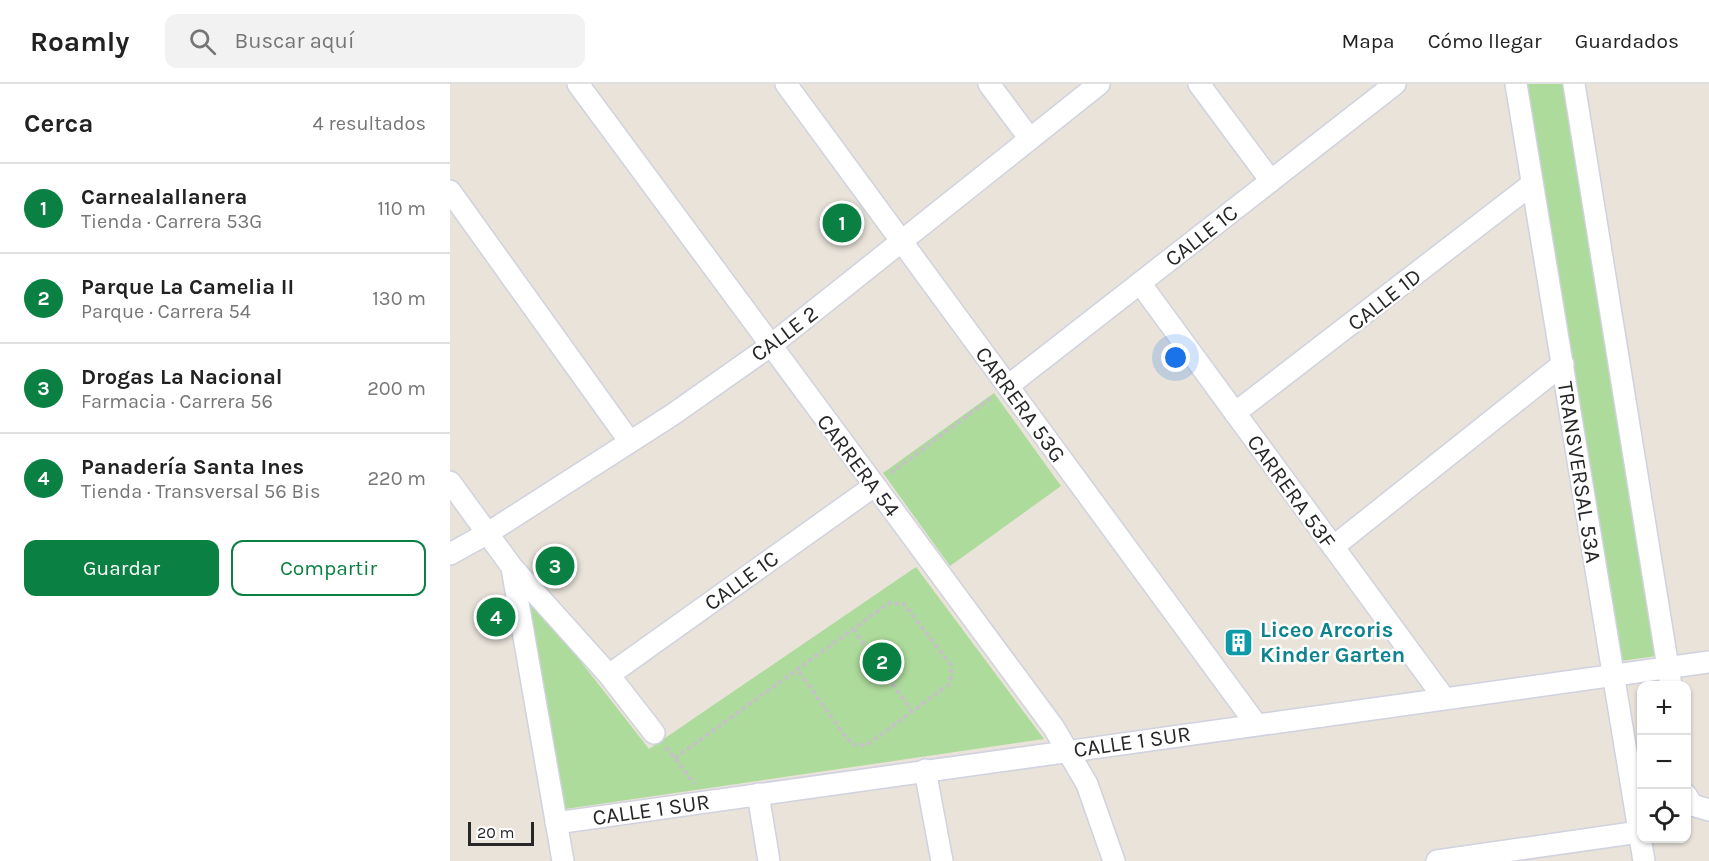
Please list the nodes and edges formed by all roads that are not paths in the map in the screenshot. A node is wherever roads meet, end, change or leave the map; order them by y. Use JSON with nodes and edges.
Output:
{"nodes":[{"id":1,"x":578,"y":84,"type":"edge"},
{"id":2,"x":786,"y":84,"type":"edge"},
{"id":3,"x":989,"y":84,"type":"edge"},
{"id":4,"x":1099,"y":84,"type":"edge"},
{"id":5,"x":1199,"y":84,"type":"edge"},
{"id":6,"x":1395,"y":84,"type":"edge"},
{"id":7,"x":1516,"y":84,"type":"edge"},
{"id":8,"x":1574,"y":84,"type":"edge"},
{"id":9,"x":1030,"y":139,"type":"junction"},
{"id":10,"x":1271,"y":181,"type":"junction"},
{"id":11,"x":1532,"y":184,"type":"junction"},
{"id":12,"x":450,"y":191,"type":"edge"},
{"id":13,"x":902,"y":241,"type":"junction"},
{"id":14,"x":1140,"y":283,"type":"junction"},
{"id":15,"x":770,"y":346,"type":"junction"},
{"id":16,"x":1563,"y":364,"type":"junction"},
{"id":17,"x":1008,"y":386,"type":"junction"},
{"id":18,"x":1235,"y":413,"type":"junction"},
{"id":19,"x":630,"y":442,"type":"junction"},
{"id":20,"x":450,"y":482,"type":"edge"},
{"id":21,"x":874,"y":486,"type":"junction"},
{"id":22,"x":488,"y":534,"type":"junction"},
{"id":23,"x":1333,"y":547,"type":"junction"},
{"id":24,"x":450,"y":554,"type":"edge"},
{"id":25,"x":512,"y":567,"type":"junction"},
{"id":26,"x":1709,"y":662,"type":"edge"},
{"id":27,"x":609,"y":675,"type":"junction"},
{"id":28,"x":1612,"y":676,"type":"junction"},
{"id":29,"x":1670,"y":677,"type":"edge"},
{"id":30,"x":1444,"y":698,"type":"junction"},
{"id":31,"x":1256,"y":724,"type":"junction"},
{"id":32,"x":654,"y":733,"type":"road end"},
{"id":33,"x":1068,"y":750,"type":"junction"},
{"id":34,"x":925,"y":770,"type":"junction"},
{"id":35,"x":758,"y":794,"type":"junction"},
{"id":36,"x":1691,"y":803,"type":"edge"},
{"id":37,"x":1709,"y":810,"type":"edge"},
{"id":38,"x":1637,"y":820,"type":"edge"},
{"id":39,"x":556,"y":823,"type":"junction"},
{"id":40,"x":1637,"y":832,"type":"edge"},
{"id":41,"x":1641,"y":843,"type":"edge"},
{"id":42,"x":563,"y":861,"type":"edge"},
{"id":43,"x":769,"y":861,"type":"edge"},
{"id":44,"x":942,"y":861,"type":"edge"},
{"id":45,"x":1114,"y":861,"type":"edge"},
{"id":46,"x":1437,"y":861,"type":"edge"},
{"id":47,"x":1644,"y":861,"type":"edge"}],
"edges":[{"from":1,"to":15,"type":"street","name":"CARRERA 54"},
{"from":2,"to":13,"type":"street","name":"CARRERA 53G"},
{"from":3,"to":9,"type":"street"},
{"from":4,"to":9,"type":"street","name":"CALLE 2"},
{"from":5,"to":10,"type":"street"},
{"from":6,"to":10,"type":"street","name":"CALLE 1C"},
{"from":7,"to":11,"type":"street","name":"TRANSVERSAL 53A"},
{"from":8,"to":29,"type":"street"},
{"from":9,"to":13,"type":"street","name":"CALLE 2"},
{"from":10,"to":14,"type":"street","name":"CALLE 1C"},
{"from":11,"to":16,"type":"street","name":"TRANSVERSAL 53A"},
{"from":11,"to":18,"type":"street","name":"CALLE 1D"},
{"from":12,"to":19,"type":"street"},
{"from":13,"to":15,"type":"street","name":"CALLE 2"},
{"from":13,"to":17,"type":"street","name":"CARRERA 53G"},
{"from":14,"to":17,"type":"street","name":"CALLE 1C"},
{"from":14,"to":18,"type":"street","name":"CARRERA 53F"},
{"from":15,"to":19,"type":"street","name":"CALLE 2"},
{"from":15,"to":21,"type":"street","name":"CARRERA 54"},
{"from":16,"to":23,"type":"street"},
{"from":16,"to":28,"type":"street","name":"TRANSVERSAL 53A"},
{"from":17,"to":31,"type":"street","name":"CARRERA 53G"},
{"from":18,"to":23,"type":"street","name":"CARRERA 53F"},
{"from":19,"to":22,"type":"street","name":"CALLE 2"},
{"from":20,"to":22,"type":"street"},
{"from":21,"to":27,"type":"street","name":"CALLE 1C"},
{"from":21,"to":33,"type":"street","name":"CARRERA 54"},
{"from":22,"to":24,"type":"street","name":"CALLE 2"},
{"from":22,"to":25,"type":"street"},
{"from":23,"to":30,"type":"street","name":"CARRERA 53F"},
{"from":25,"to":27,"type":"street"},
{"from":25,"to":39,"type":"street"},
{"from":26,"to":29,"type":"street","name":"CALLE 1 SUR"},
{"from":27,"to":32,"type":"street"},
{"from":28,"to":29,"type":"street","name":"CALLE 1 SUR"},
{"from":28,"to":30,"type":"street","name":"CALLE 1 SUR"},
{"from":28,"to":38,"type":"street","name":"TRANSVERSAL 53A"},
{"from":30,"to":31,"type":"street","name":"CALLE 1 SUR"},
{"from":31,"to":33,"type":"street","name":"CALLE 1 SUR"},
{"from":33,"to":34,"type":"street","name":"CALLE 1 SUR"},
{"from":33,"to":45,"type":"street","name":"CARRERA 54"},
{"from":34,"to":35,"type":"street","name":"CALLE 1 SUR"},
{"from":34,"to":44,"type":"street"},
{"from":35,"to":39,"type":"street","name":"CALLE 1 SUR"},
{"from":35,"to":43,"type":"street"},
{"from":36,"to":37,"type":"street"},
{"from":39,"to":42,"type":"street"},
{"from":40,"to":46,"type":"street"},
{"from":41,"to":47,"type":"street","name":"TRANSVERSAL 53A"}]}
